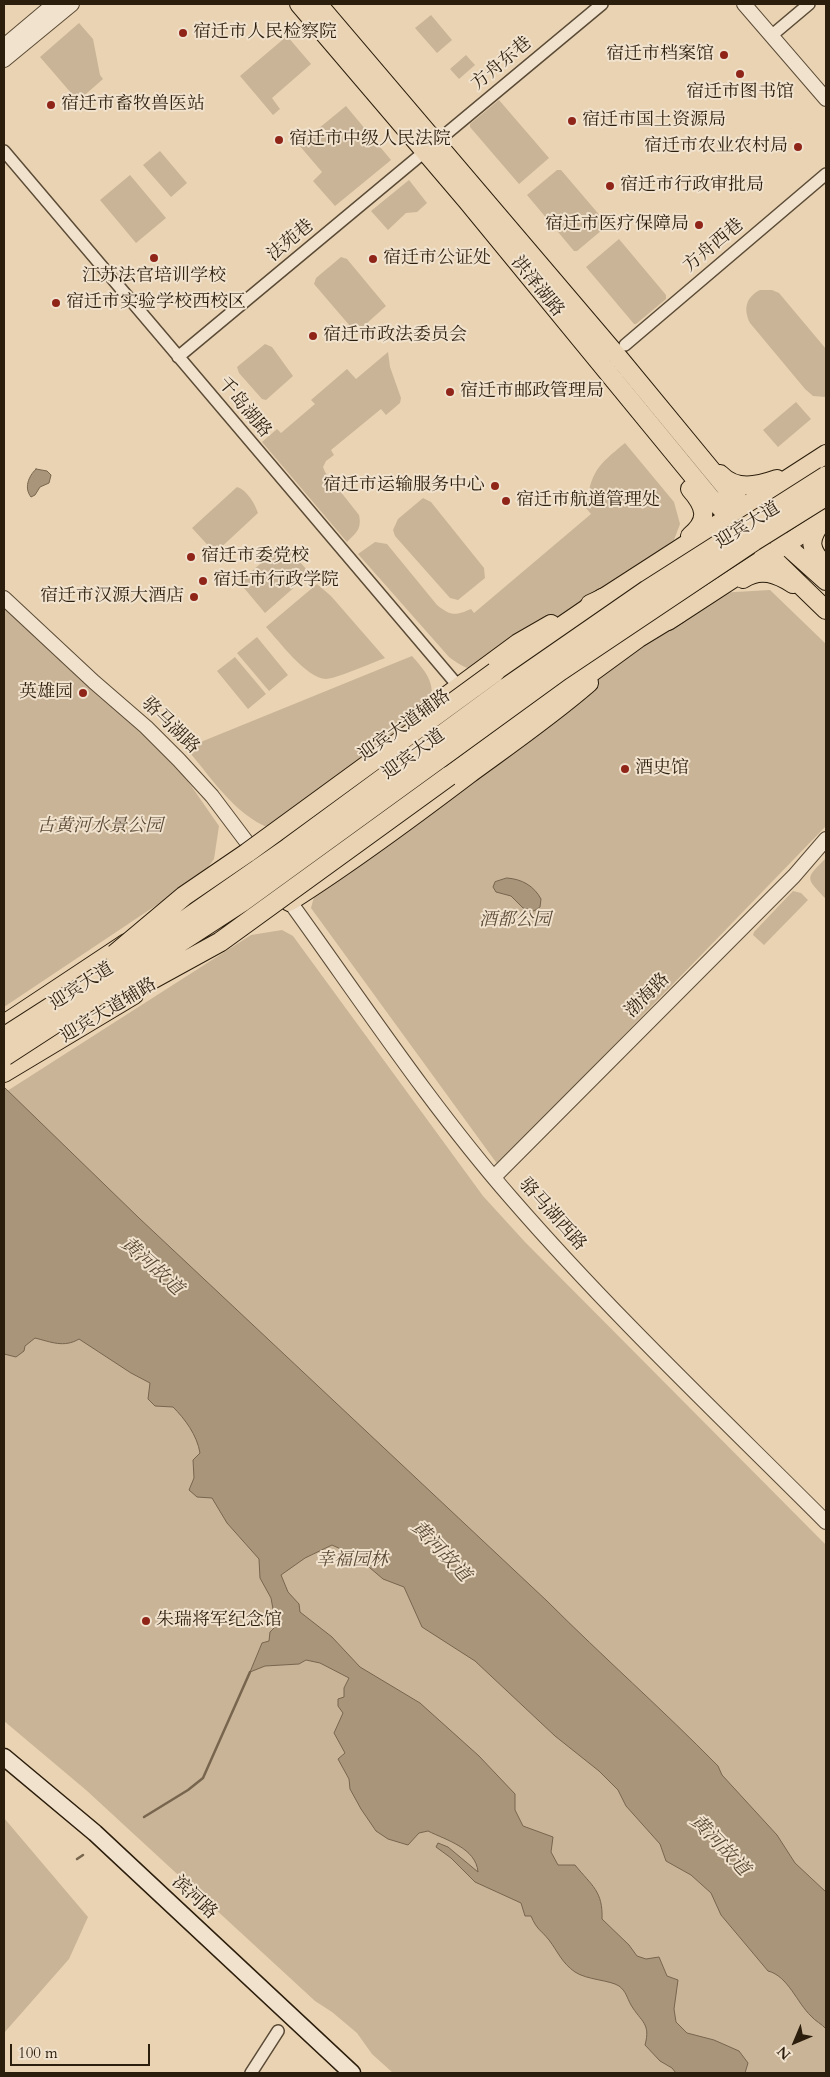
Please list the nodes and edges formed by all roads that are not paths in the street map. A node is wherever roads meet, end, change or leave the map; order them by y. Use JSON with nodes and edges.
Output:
{"nodes":[{"id":1,"x":54,"y":4,"type":"edge"},
{"id":2,"x":72,"y":4,"type":"edge"},
{"id":3,"x":299,"y":4,"type":"edge"},
{"id":4,"x":602,"y":4,"type":"edge"},
{"id":5,"x":744,"y":4,"type":"edge"},
{"id":6,"x":809,"y":4,"type":"edge"},
{"id":7,"x":322,"y":6,"type":"edge"},
{"id":8,"x":771,"y":36,"type":"junction"},
{"id":9,"x":4,"y":46,"type":"edge"},
{"id":10,"x":4,"y":60,"type":"edge"},
{"id":11,"x":826,"y":99,"type":"edge"},
{"id":12,"x":431,"y":147,"type":"junction"},
{"id":13,"x":4,"y":151,"type":"edge"},
{"id":14,"x":826,"y":174,"type":"edge"},
{"id":15,"x":541,"y":291,"type":"junction"},
{"id":16,"x":624,"y":345,"type":"dead end"},
{"id":17,"x":178,"y":357,"type":"junction"},
{"id":18,"x":668,"y":417,"type":"junction"},
{"id":19,"x":826,"y":454,"type":"edge"},
{"id":20,"x":826,"y":476,"type":"edge"},
{"id":21,"x":826,"y":496,"type":"edge"},
{"id":22,"x":738,"y":501,"type":"junction"},
{"id":23,"x":728,"y":516,"type":"junction"},
{"id":24,"x":824,"y":519,"type":"edge"},
{"id":25,"x":786,"y":544,"type":"junction"},
{"id":26,"x":775,"y":559,"type":"junction"},
{"id":27,"x":826,"y":566,"type":"edge"},
{"id":28,"x":826,"y":581,"type":"edge"},
{"id":29,"x":624,"y":584,"type":"junction"},
{"id":30,"x":4,"y":598,"type":"edge"},
{"id":31,"x":603,"y":598,"type":"junction"},
{"id":32,"x":826,"y":612,"type":"edge"},
{"id":33,"x":679,"y":613,"type":"junction"},
{"id":34,"x":459,"y":687,"type":"junction"},
{"id":35,"x":146,"y":727,"type":"junction"},
{"id":36,"x":826,"y":839,"type":"edge"},
{"id":37,"x":251,"y":848,"type":"junction"},
{"id":38,"x":228,"y":869,"type":"junction"},
{"id":39,"x":289,"y":901,"type":"junction"},
{"id":40,"x":4,"y":1024,"type":"edge"},
{"id":41,"x":4,"y":1036,"type":"edge"},
{"id":42,"x":7,"y":1066,"type":"edge"},
{"id":43,"x":494,"y":1177,"type":"junction"},
{"id":44,"x":826,"y":1522,"type":"edge"},
{"id":45,"x":4,"y":1757,"type":"edge"},
{"id":46,"x":278,"y":2031,"type":"dead end"},
{"id":47,"x":251,"y":2073,"type":"edge"},
{"id":48,"x":352,"y":2073,"type":"edge"}],
"edges":[{"from":1,"to":9,"type":"street"},
{"from":2,"to":10,"type":"street"},
{"from":3,"to":12,"type":"main road","name":"洪泽湖路"},
{"from":4,"to":12,"type":"street","name":"方舟东巷"},
{"from":5,"to":8,"type":"street"},
{"from":6,"to":8,"type":"street"},
{"from":7,"to":12,"type":"main road","name":"洪泽湖路"},
{"from":8,"to":11,"type":"street"},
{"from":12,"to":15,"type":"main road","name":"洪泽湖路"},
{"from":12,"to":17,"type":"street","name":"法苑巷"},
{"from":12,"to":18,"type":"main road","name":"洪泽湖路"},
{"from":13,"to":17,"type":"street","name":"千岛湖路"},
{"from":14,"to":16,"type":"street","name":"方舟西巷"},
{"from":15,"to":23,"type":"main road","name":"洪泽湖路"},
{"from":15,"to":29,"type":"main road"},
{"from":17,"to":34,"type":"street","name":"千岛湖路"},
{"from":18,"to":19,"type":"main road"},
{"from":18,"to":22,"type":"main road","name":"洪泽湖路"},
{"from":19,"to":22,"type":"main road","name":"迎宾大道辅路"},
{"from":20,"to":41,"type":"highway","name":"迎宾大道","bridge":true},
{"from":21,"to":42,"type":"highway","name":"迎宾大道","bridge":true},
{"from":22,"to":23,"type":"main road","name":"迎宾大道辅路"},
{"from":22,"to":25,"type":"main road","name":"洪泽湖路"},
{"from":23,"to":26,"type":"main road","name":"洪泽湖路"},
{"from":23,"to":29,"type":"main road","name":"迎宾大道辅路"},
{"from":24,"to":25,"type":"main road","name":"迎宾大道辅路"},
{"from":24,"to":27,"type":"main road"},
{"from":25,"to":26,"type":"main road","name":"迎宾大道辅路"},
{"from":25,"to":28,"type":"main road","name":"洪泽湖路"},
{"from":26,"to":32,"type":"main road","name":"洪泽湖路"},
{"from":26,"to":33,"type":"main road","name":"迎宾大道辅路"},
{"from":29,"to":31,"type":"main road","name":"迎宾大道辅路"},
{"from":30,"to":35,"type":"street","name":"骆马湖路"},
{"from":31,"to":34,"type":"main road","name":"迎宾大道辅路"},
{"from":31,"to":41,"type":"highway","bridge":true},
{"from":32,"to":33,"type":"main road"},
{"from":33,"to":39,"type":"main road","name":"迎宾大道辅路"},
{"from":33,"to":42,"type":"highway","bridge":true},
{"from":34,"to":37,"type":"main road","name":"迎宾大道辅路"},
{"from":35,"to":37,"type":"street","name":"骆马湖路"},
{"from":35,"to":38,"type":"street"},
{"from":36,"to":43,"type":"street","name":"渤海路"},
{"from":37,"to":38,"type":"main road","name":"迎宾大道辅路"},
{"from":37,"to":39,"type":"street","name":"骆马湖路"},
{"from":38,"to":40,"type":"main road","name":"迎宾大道辅路"},
{"from":39,"to":42,"type":"main road","name":"迎宾大道辅路"},
{"from":39,"to":43,"type":"street","name":"骆马湖西路"},
{"from":43,"to":44,"type":"street","name":"骆马湖西路"},
{"from":45,"to":48,"type":"main road","name":"滨河路"},
{"from":46,"to":47,"type":"street"}]}
